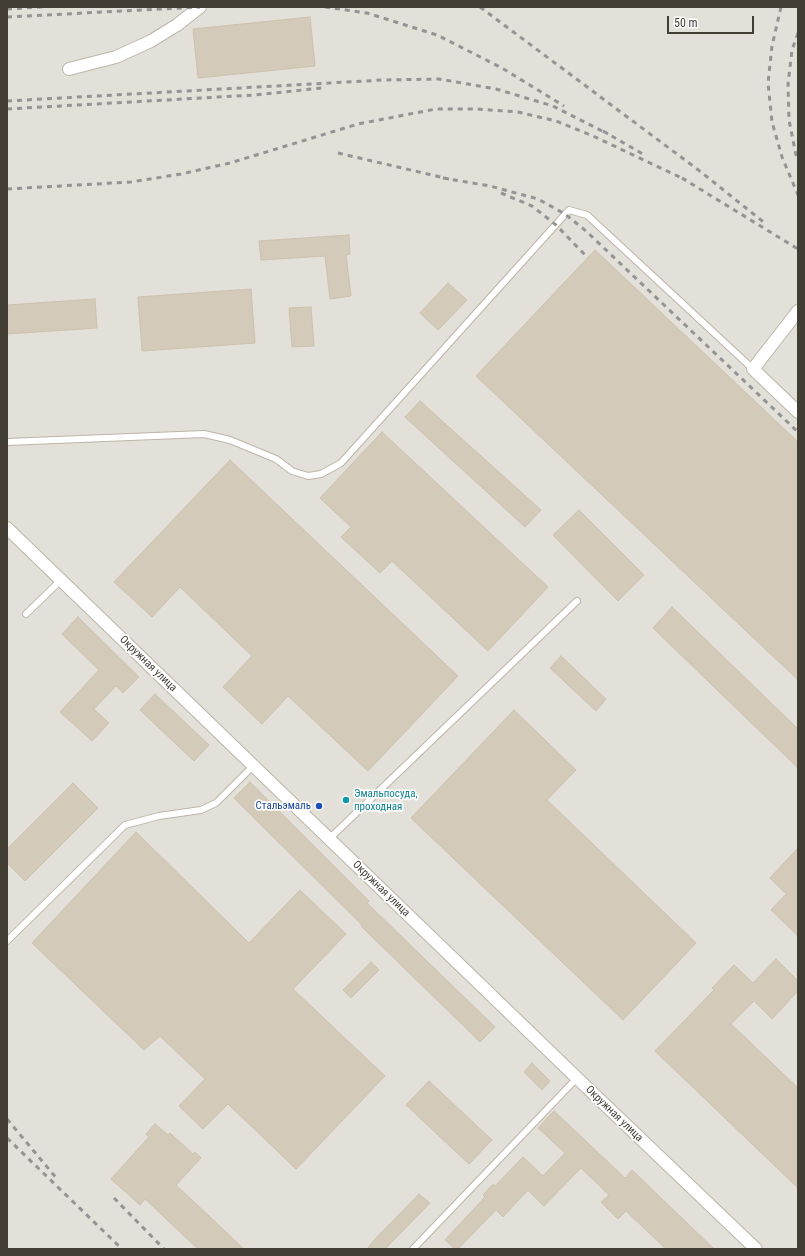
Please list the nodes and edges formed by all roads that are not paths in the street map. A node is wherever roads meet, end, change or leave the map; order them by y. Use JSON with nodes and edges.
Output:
{"nodes":[{"id":1,"x":200,"y":7,"type":"edge"},
{"id":2,"x":68,"y":69,"type":"dead end"},
{"id":3,"x":798,"y":311,"type":"edge"},
{"id":4,"x":753,"y":369,"type":"junction"},
{"id":5,"x":798,"y":412,"type":"edge"},
{"id":6,"x":7,"y":442,"type":"edge"},
{"id":7,"x":7,"y":528,"type":"edge"},
{"id":8,"x":61,"y":580,"type":"junction"},
{"id":9,"x":577,"y":601,"type":"dead end"},
{"id":10,"x":26,"y":614,"type":"dead end"},
{"id":11,"x":253,"y":766,"type":"junction"},
{"id":12,"x":329,"y":839,"type":"junction"},
{"id":13,"x":7,"y":941,"type":"edge"},
{"id":14,"x":577,"y":1078,"type":"junction"},
{"id":15,"x":413,"y":1249,"type":"edge"},
{"id":16,"x":756,"y":1249,"type":"edge"}],
"edges":[{"from":1,"to":2,"type":"street"},
{"from":3,"to":4,"type":"street"},
{"from":4,"to":5,"type":"street"},
{"from":4,"to":6,"type":"lane"},
{"from":7,"to":8,"type":"street","name":"Окружная улица"},
{"from":8,"to":10,"type":"lane"},
{"from":8,"to":11,"type":"street","name":"Окружная улица"},
{"from":9,"to":12,"type":"lane"},
{"from":11,"to":12,"type":"street","name":"Окружная улица"},
{"from":11,"to":13,"type":"lane"},
{"from":12,"to":14,"type":"street","name":"Окружная улица"},
{"from":14,"to":15,"type":"lane"},
{"from":14,"to":16,"type":"street","name":"Окружная улица"}]}
